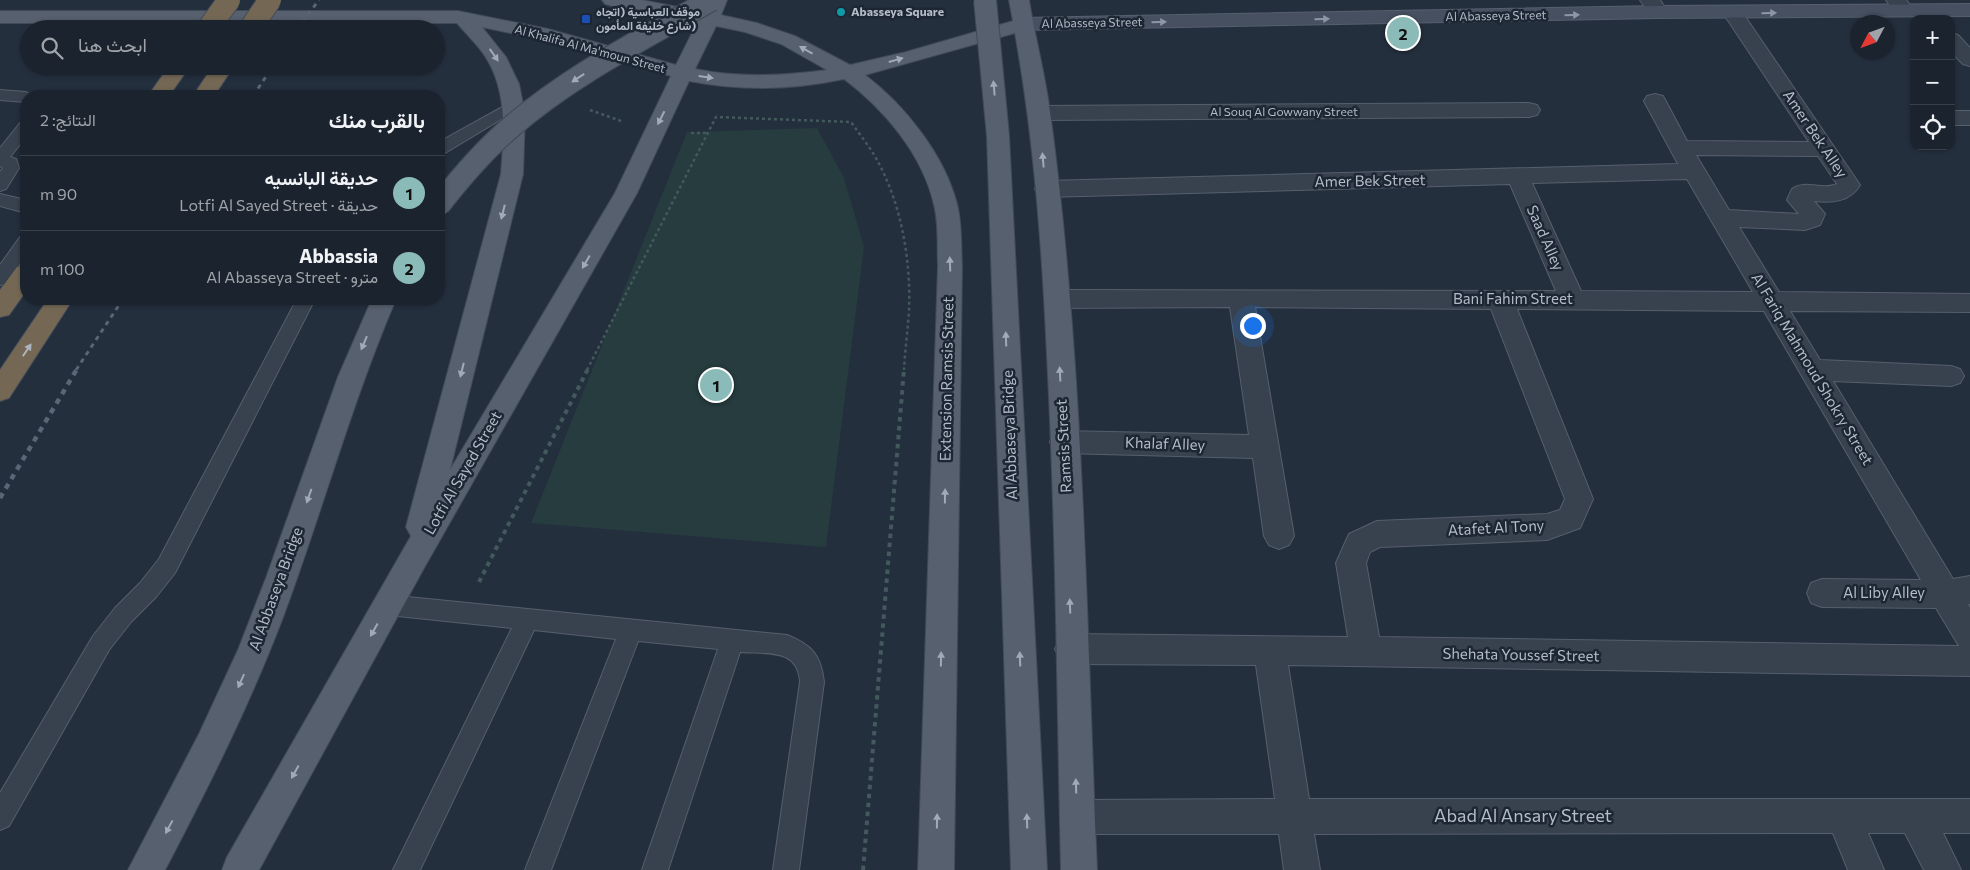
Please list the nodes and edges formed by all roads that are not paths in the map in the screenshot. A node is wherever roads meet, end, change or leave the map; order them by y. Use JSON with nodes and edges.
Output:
{"nodes":[{"id":1,"x":229,"y":0,"type":"edge"},
{"id":2,"x":270,"y":0,"type":"edge"},
{"id":3,"x":612,"y":0,"type":"edge"},
{"id":4,"x":985,"y":0,"type":"edge"},
{"id":5,"x":639,"y":2,"type":"edge"},
{"id":6,"x":1900,"y":5,"type":"edge"},
{"id":7,"x":713,"y":6,"type":"edge"},
{"id":8,"x":1654,"y":6,"type":"edge"},
{"id":9,"x":1970,"y":10,"type":"edge"},
{"id":10,"x":1021,"y":12,"type":"edge"},
{"id":11,"x":1734,"y":13,"type":"junction"},
{"id":12,"x":1929,"y":14,"type":"edge"},
{"id":13,"x":0,"y":17,"type":"edge"},
{"id":14,"x":463,"y":18,"type":"junction"},
{"id":15,"x":215,"y":20,"type":"edge"},
{"id":16,"x":256,"y":20,"type":"edge"},
{"id":17,"x":1955,"y":43,"type":"edge"},
{"id":18,"x":1970,"y":60,"type":"edge"},
{"id":19,"x":849,"y":73,"type":"junction"},
{"id":20,"x":682,"y":74,"type":"junction"},
{"id":21,"x":173,"y":75,"type":"edge"},
{"id":22,"x":218,"y":75,"type":"edge"},
{"id":23,"x":162,"y":90,"type":"edge"},
{"id":24,"x":208,"y":90,"type":"edge"},
{"id":25,"x":0,"y":96,"type":"edge"},
{"id":26,"x":20,"y":97,"type":"edge"},
{"id":27,"x":1655,"y":101,"type":"dead end"},
{"id":28,"x":513,"y":106,"type":"junction"},
{"id":29,"x":1529,"y":110,"type":"dead end"},
{"id":30,"x":1039,"y":114,"type":"junction"},
{"id":31,"x":1955,"y":118,"type":"edge"},
{"id":32,"x":1970,"y":118,"type":"edge"},
{"id":33,"x":20,"y":134,"type":"edge"},
{"id":34,"x":445,"y":146,"type":"edge"},
{"id":35,"x":1680,"y":148,"type":"junction"},
{"id":36,"x":1825,"y":149,"type":"junction"},
{"id":37,"x":0,"y":159,"type":"edge"},
{"id":38,"x":1694,"y":171,"type":"junction"},
{"id":39,"x":1518,"y":177,"type":"junction"},
{"id":40,"x":0,"y":185,"type":"edge"},
{"id":41,"x":1046,"y":189,"type":"junction"},
{"id":42,"x":445,"y":198,"type":"edge"},
{"id":43,"x":0,"y":200,"type":"edge"},
{"id":44,"x":20,"y":205,"type":"edge"},
{"id":45,"x":1722,"y":218,"type":"junction"},
{"id":46,"x":20,"y":250,"type":"edge"},
{"id":47,"x":0,"y":279,"type":"edge"},
{"id":48,"x":20,"y":281,"type":"edge"},
{"id":49,"x":1241,"y":298,"type":"junction"},
{"id":50,"x":1056,"y":299,"type":"junction"},
{"id":51,"x":1500,"y":300,"type":"junction"},
{"id":52,"x":1572,"y":300,"type":"junction"},
{"id":53,"x":1771,"y":301,"type":"junction"},
{"id":54,"x":1970,"y":303,"type":"edge"},
{"id":55,"x":58,"y":305,"type":"edge"},
{"id":56,"x":303,"y":305,"type":"edge"},
{"id":57,"x":381,"y":305,"type":"edge"},
{"id":58,"x":0,"y":308,"type":"edge"},
{"id":59,"x":1812,"y":370,"type":"junction"},
{"id":60,"x":1951,"y":376,"type":"dead end"},
{"id":61,"x":0,"y":391,"type":"edge"},
{"id":62,"x":1064,"y":442,"type":"junction"},
{"id":63,"x":1265,"y":447,"type":"junction"},
{"id":64,"x":1279,"y":536,"type":"dead end"},
{"id":65,"x":413,"y":559,"type":"junction"},
{"id":66,"x":1958,"y":592,"type":"edge"},
{"id":67,"x":1822,"y":593,"type":"dead end"},
{"id":68,"x":388,"y":605,"type":"junction"},
{"id":69,"x":528,"y":620,"type":"junction"},
{"id":70,"x":630,"y":630,"type":"junction"},
{"id":71,"x":1970,"y":636,"type":"edge"},
{"id":72,"x":733,"y":640,"type":"junction"},
{"id":73,"x":1071,"y":649,"type":"junction"},
{"id":74,"x":1270,"y":650,"type":"junction"},
{"id":75,"x":1366,"y":652,"type":"junction"},
{"id":76,"x":1970,"y":662,"type":"edge"},
{"id":77,"x":1295,"y":816,"type":"junction"},
{"id":78,"x":1843,"y":816,"type":"junction"},
{"id":79,"x":1915,"y":816,"type":"junction"},
{"id":80,"x":1970,"y":816,"type":"edge"},
{"id":81,"x":0,"y":817,"type":"edge"},
{"id":82,"x":1077,"y":817,"type":"junction"},
{"id":83,"x":146,"y":870,"type":"edge"},
{"id":84,"x":240,"y":870,"type":"edge"},
{"id":85,"x":406,"y":870,"type":"edge"},
{"id":86,"x":538,"y":870,"type":"edge"},
{"id":87,"x":655,"y":870,"type":"edge"},
{"id":88,"x":786,"y":870,"type":"edge"},
{"id":89,"x":936,"y":870,"type":"edge"},
{"id":90,"x":1029,"y":870,"type":"edge"},
{"id":91,"x":1079,"y":870,"type":"edge"},
{"id":92,"x":1302,"y":870,"type":"edge"},
{"id":93,"x":1866,"y":870,"type":"edge"},
{"id":94,"x":1943,"y":870,"type":"edge"}],
"edges":[{"from":1,"to":15,"type":"highway","bridge":true},
{"from":2,"to":16,"type":"highway","bridge":true},
{"from":3,"to":5,"type":"main road"},
{"from":90,"to":4,"type":"main road","name":"Al Abbaseya Bridge","one_way":true,"bridge":true},
{"from":5,"to":7,"type":"main road"},
{"from":11,"to":6,"type":"main road","name":"Al Abasseya Street","one_way":true},
{"from":6,"to":12,"type":"main road","name":"Al Abasseya Street"},
{"from":19,"to":7,"type":"main road","name":"Extension Ramsis Street","one_way":true},
{"from":7,"to":20,"type":"main road"},
{"from":7,"to":42,"type":"main road","one_way":true,"bridge":true},
{"from":10,"to":8,"type":"main road","name":"Al Abasseya Street","one_way":true},
{"from":8,"to":11,"type":"main road","name":"Al Abasseya Street"},
{"from":9,"to":12,"type":"main road","name":"Al Abasseya Street"},
{"from":19,"to":10,"type":"main road","name":"Al Khalifa Al Ma'moun Street","one_way":true},
{"from":10,"to":30,"type":"main road","name":"Ramsis Street"},
{"from":11,"to":36,"type":"street","name":"Amer Bek Alley"},
{"from":13,"to":14,"type":"main road","name":"Al Khalifa Al Ma'moun Street"},
{"from":14,"to":20,"type":"main road","name":"Al Khalifa Al Ma'moun Street"},
{"from":14,"to":28,"type":"main road","one_way":true},
{"from":17,"to":18,"type":"street"},
{"from":20,"to":19,"type":"main road","name":"Al Khalifa Al Ma'moun Street","one_way":true},
{"from":89,"to":19,"type":"main road","name":"Extension Ramsis Street","one_way":true},
{"from":20,"to":65,"type":"main road","name":"Lotfi Al Sayed Street","one_way":true},
{"from":21,"to":23,"type":"highway"},
{"from":22,"to":24,"type":"highway"},
{"from":25,"to":26,"type":"lane"},
{"from":27,"to":35,"type":"street","name":"Al Fariq Mahmoud Shokry Street"},
{"from":28,"to":34,"type":"lane"},
{"from":28,"to":65,"type":"main road","one_way":true},
{"from":29,"to":30,"type":"street","name":"Al Souq Al Gowwany Street"},
{"from":41,"to":30,"type":"main road","name":"Ramsis Street","one_way":true},
{"from":31,"to":32,"type":"street"},
{"from":33,"to":37,"type":"lane"},
{"from":35,"to":36,"type":"street"},
{"from":35,"to":38,"type":"street","name":"Al Fariq Mahmoud Shokry Street"},
{"from":36,"to":45,"type":"street","name":"Amer Bek Alley"},
{"from":37,"to":40,"type":"lane"},
{"from":38,"to":39,"type":"street","name":"Amer Bek Street"},
{"from":38,"to":45,"type":"street","name":"Al Fariq Mahmoud Shokry Street"},
{"from":39,"to":41,"type":"street","name":"Amer Bek Street"},
{"from":39,"to":52,"type":"street","name":"Saad Alley"},
{"from":41,"to":50,"type":"main road","name":"Ramsis Street"},
{"from":43,"to":44,"type":"lane"},
{"from":45,"to":53,"type":"street","name":"Al Fariq Mahmoud Shokry Street"},
{"from":46,"to":47,"type":"lane"},
{"from":48,"to":58,"type":"highway"},
{"from":49,"to":50,"type":"street","name":"Bani Fahim Street"},
{"from":49,"to":51,"type":"street","name":"Bani Fahim Street"},
{"from":49,"to":63,"type":"street"},
{"from":62,"to":50,"type":"main road","name":"Ramsis Street","one_way":true},
{"from":51,"to":52,"type":"street","name":"Bani Fahim Street"},
{"from":51,"to":75,"type":"street","name":"Atafet Al Tony"},
{"from":52,"to":53,"type":"street","name":"Bani Fahim Street"},
{"from":53,"to":54,"type":"street","name":"Bani Fahim Street"},
{"from":53,"to":59,"type":"street","name":"Al Fariq Mahmoud Shokry Street"},
{"from":61,"to":55,"type":"highway","one_way":true},
{"from":56,"to":81,"type":"lane"},
{"from":57,"to":83,"type":"main road","name":"Al Abbaseya Bridge","one_way":true},
{"from":59,"to":60,"type":"street"},
{"from":59,"to":66,"type":"street","name":"Al Fariq Mahmoud Shokry Street"},
{"from":62,"to":63,"type":"street","name":"Khalaf Alley"},
{"from":73,"to":62,"type":"main road","name":"Ramsis Street","one_way":true},
{"from":63,"to":64,"type":"street"},
{"from":65,"to":68,"type":"main road","name":"Lotfi Al Sayed Street"},
{"from":66,"to":67,"type":"street","name":"Al Liby Alley"},
{"from":66,"to":71,"type":"street","name":"Al Fariq Mahmoud Shokry Street"},
{"from":68,"to":69,"type":"lane"},
{"from":68,"to":84,"type":"main road","name":"Lotfi Al Sayed Street","one_way":true},
{"from":69,"to":70,"type":"lane"},
{"from":69,"to":85,"type":"lane"},
{"from":70,"to":72,"type":"lane"},
{"from":70,"to":86,"type":"lane"},
{"from":72,"to":87,"type":"lane"},
{"from":72,"to":88,"type":"lane"},
{"from":73,"to":74,"type":"street","name":"Shehata Youssef Street"},
{"from":82,"to":73,"type":"main road","name":"Ramsis Street","one_way":true},
{"from":74,"to":75,"type":"street","name":"Shehata Youssef Street"},
{"from":74,"to":77,"type":"street"},
{"from":75,"to":76,"type":"street","name":"Shehata Youssef Street"},
{"from":77,"to":78,"type":"street","name":"Abad Al Ansary Street"},
{"from":77,"to":82,"type":"street","name":"Abad Al Ansary Street"},
{"from":77,"to":92,"type":"street"},
{"from":78,"to":79,"type":"street","name":"Abad Al Ansary Street"},
{"from":78,"to":93,"type":"street"},
{"from":79,"to":80,"type":"street","name":"Abad Al Ansary Street"},
{"from":79,"to":94,"type":"street"},
{"from":82,"to":91,"type":"main road","name":"Ramsis Street"}]}
